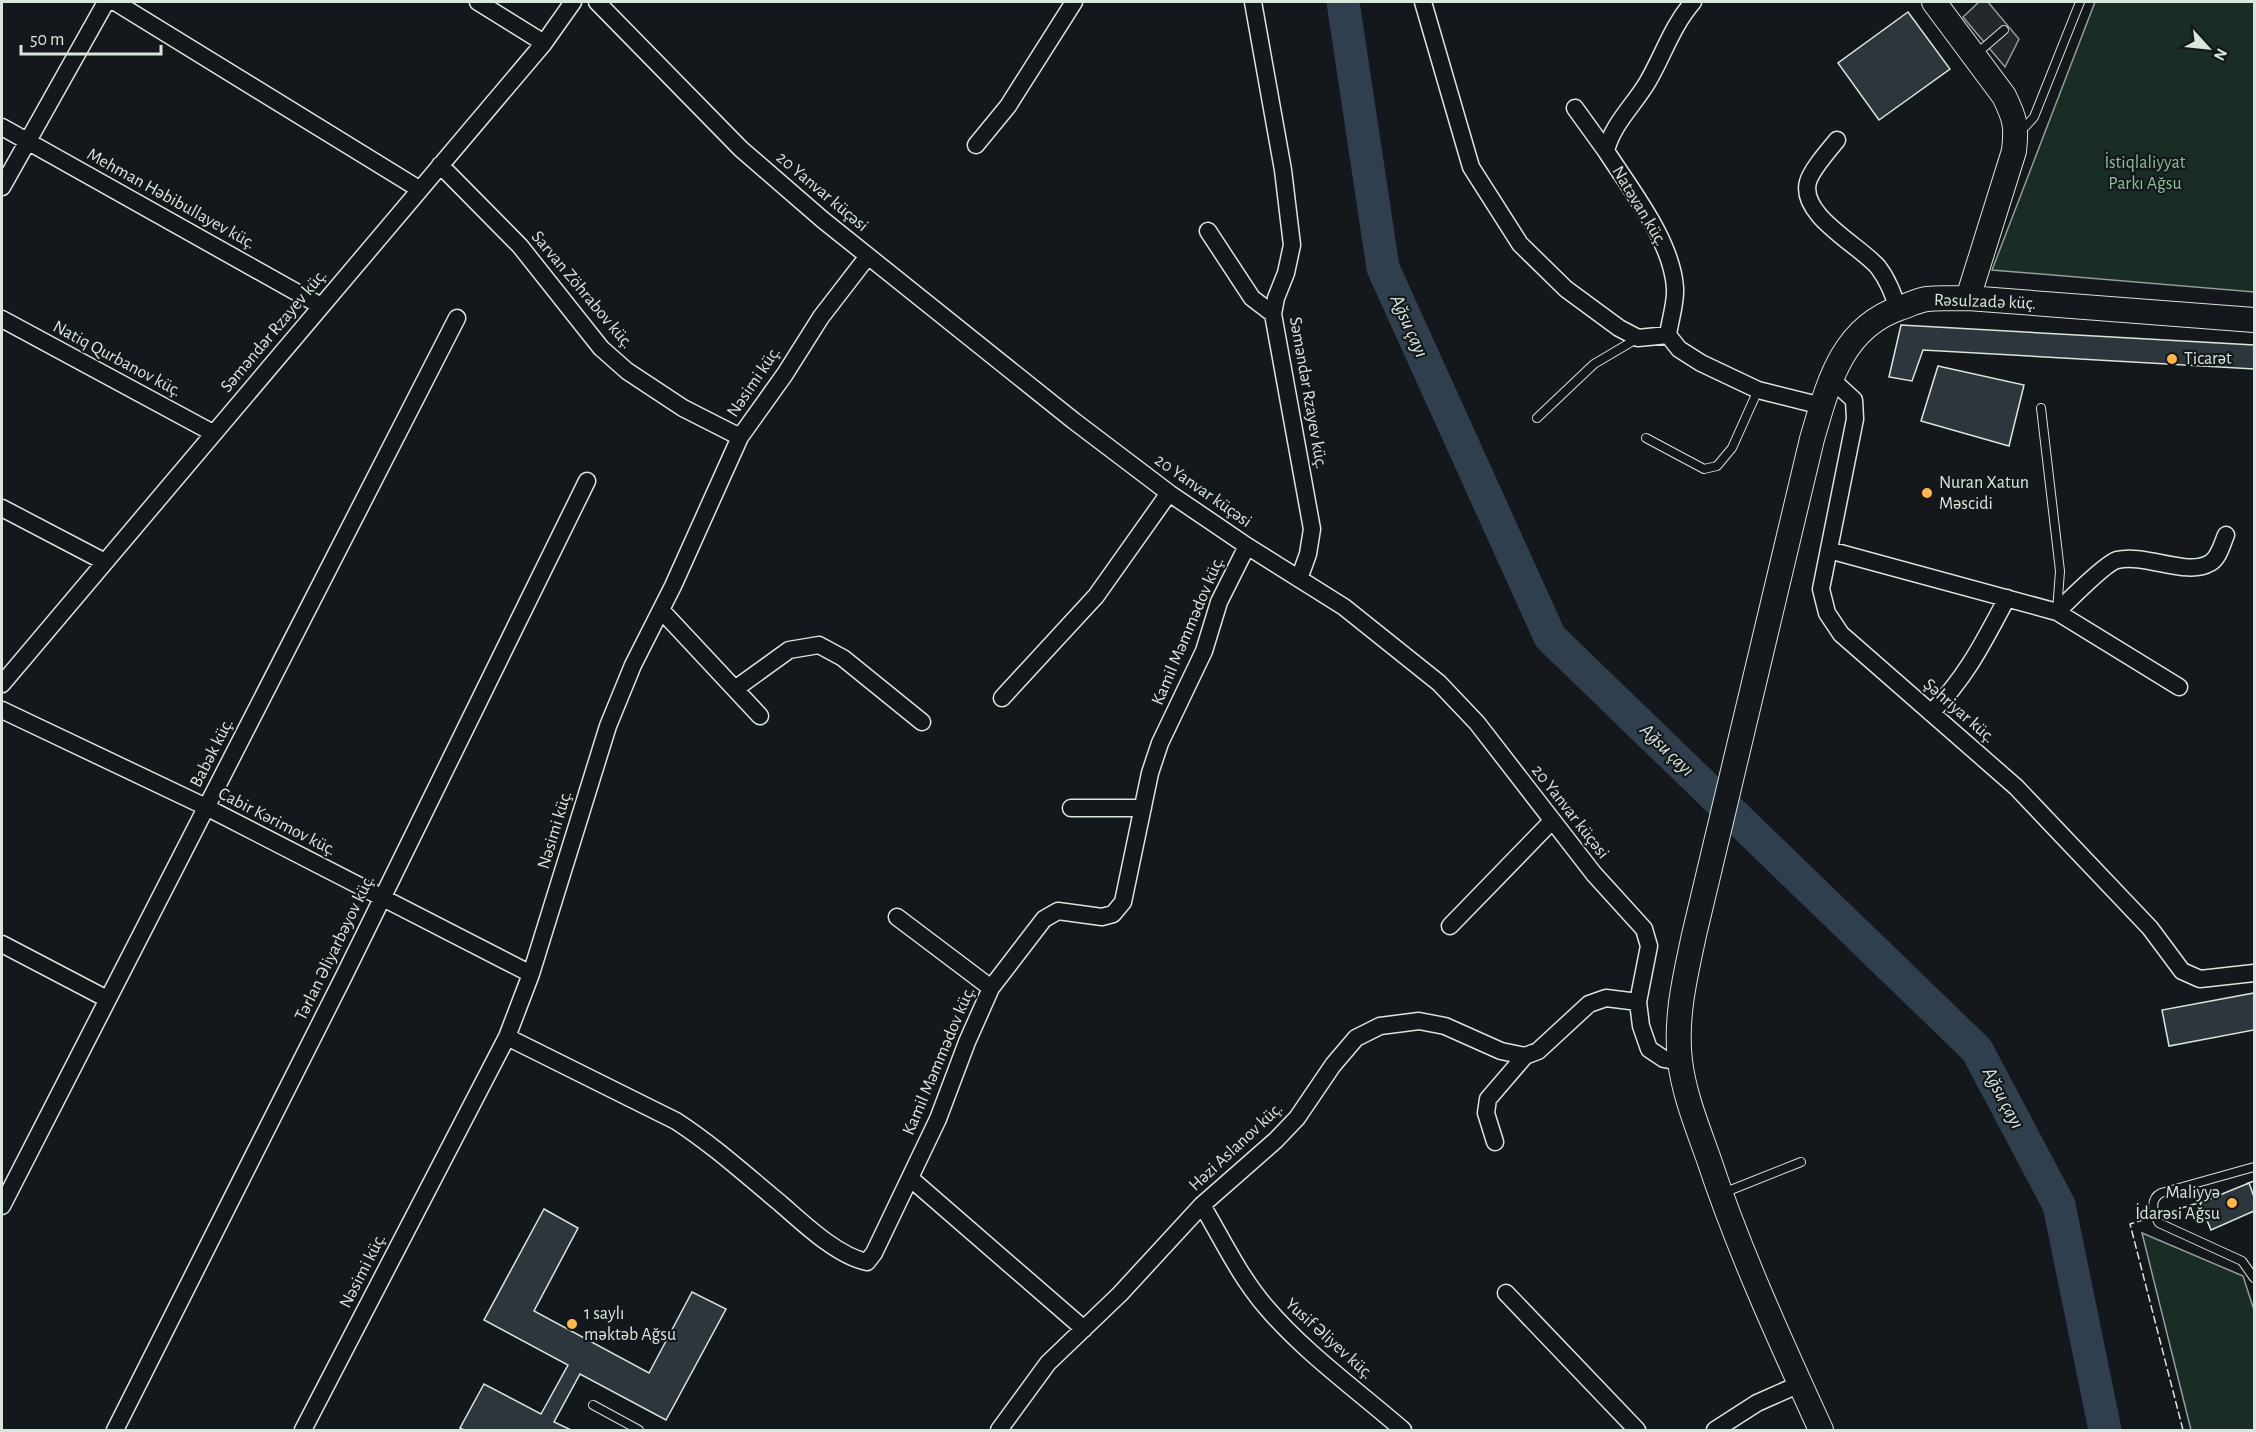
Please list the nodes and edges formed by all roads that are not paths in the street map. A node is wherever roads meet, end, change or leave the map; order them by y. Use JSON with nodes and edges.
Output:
{"nodes":[{"id":1,"x":106,"y":2,"type":"edge"},
{"id":2,"x":115,"y":2,"type":"edge"},
{"id":3,"x":478,"y":2,"type":"edge"},
{"id":4,"x":573,"y":2,"type":"edge"},
{"id":5,"x":597,"y":2,"type":"edge"},
{"id":6,"x":1074,"y":2,"type":"edge"},
{"id":7,"x":1253,"y":2,"type":"edge"},
{"id":8,"x":1423,"y":2,"type":"edge"},
{"id":9,"x":1693,"y":2,"type":"edge"},
{"id":10,"x":1934,"y":2,"type":"edge"},
{"id":11,"x":2080,"y":2,"type":"edge"},
{"id":12,"x":2004,"y":30,"type":"dead end"},
{"id":13,"x":544,"y":44,"type":"junction"},
{"id":14,"x":1974,"y":56,"type":"junction"},
{"id":15,"x":1575,"y":108,"type":"dead end"},
{"id":16,"x":2,"y":127,"type":"edge"},
{"id":17,"x":2017,"y":129,"type":"junction"},
{"id":18,"x":1837,"y":140,"type":"dead end"},
{"id":19,"x":27,"y":141,"type":"junction"},
{"id":20,"x":976,"y":145,"type":"dead end"},
{"id":21,"x":1606,"y":151,"type":"junction"},
{"id":22,"x":440,"y":165,"type":"junction"},
{"id":23,"x":2,"y":187,"type":"edge"},
{"id":24,"x":419,"y":189,"type":"junction"},
{"id":25,"x":1208,"y":231,"type":"dead end"},
{"id":26,"x":868,"y":256,"type":"junction"},
{"id":27,"x":1968,"y":298,"type":"junction"},
{"id":28,"x":321,"y":306,"type":"junction"},
{"id":29,"x":1898,"y":309,"type":"junction"},
{"id":30,"x":1273,"y":314,"type":"junction"},
{"id":31,"x":457,"y":318,"type":"dead end"},
{"id":32,"x":2,"y":319,"type":"edge"},
{"id":33,"x":2254,"y":320,"type":"edge"},
{"id":34,"x":1668,"y":335,"type":"junction"},
{"id":35,"x":1638,"y":338,"type":"junction"},
{"id":36,"x":1830,"y":378,"type":"junction"},
{"id":37,"x":1758,"y":390,"type":"junction"},
{"id":38,"x":1822,"y":406,"type":"junction"},
{"id":39,"x":2042,"y":408,"type":"dead end"},
{"id":40,"x":1537,"y":418,"type":"dead end"},
{"id":41,"x":213,"y":433,"type":"junction"},
{"id":42,"x":740,"y":437,"type":"junction"},
{"id":43,"x":1646,"y":438,"type":"dead end"},
{"id":44,"x":587,"y":481,"type":"dead end"},
{"id":45,"x":1169,"y":493,"type":"junction"},
{"id":46,"x":2,"y":508,"type":"edge"},
{"id":47,"x":2226,"y":535,"type":"dead end"},
{"id":48,"x":1247,"y":546,"type":"junction"},
{"id":49,"x":1829,"y":550,"type":"junction"},
{"id":50,"x":105,"y":562,"type":"junction"},
{"id":51,"x":1299,"y":579,"type":"junction"},
{"id":52,"x":2007,"y":598,"type":"junction"},
{"id":53,"x":661,"y":610,"type":"junction"},
{"id":54,"x":2057,"y":612,"type":"junction"},
{"id":55,"x":2,"y":684,"type":"edge"},
{"id":56,"x":2179,"y":687,"type":"dead end"},
{"id":57,"x":735,"y":689,"type":"junction"},
{"id":58,"x":1002,"y":698,"type":"dead end"},
{"id":59,"x":2,"y":710,"type":"edge"},
{"id":60,"x":1931,"y":712,"type":"junction"},
{"id":61,"x":760,"y":716,"type":"dead end"},
{"id":62,"x":922,"y":722,"type":"dead end"},
{"id":63,"x":206,"y":807,"type":"junction"},
{"id":64,"x":1071,"y":808,"type":"dead end"},
{"id":65,"x":1143,"y":808,"type":"junction"},
{"id":66,"x":1552,"y":821,"type":"junction"},
{"id":67,"x":382,"y":898,"type":"junction"},
{"id":68,"x":897,"y":916,"type":"dead end"},
{"id":69,"x":1450,"y":926,"type":"dead end"},
{"id":70,"x":2,"y":944,"type":"edge"},
{"id":71,"x":2254,"y":973,"type":"edge"},
{"id":72,"x":531,"y":974,"type":"junction"},
{"id":73,"x":991,"y":988,"type":"junction"},
{"id":74,"x":107,"y":999,"type":"junction"},
{"id":75,"x":1638,"y":1002,"type":"junction"},
{"id":76,"x":507,"y":1037,"type":"junction"},
{"id":77,"x":1525,"y":1056,"type":"junction"},
{"id":78,"x":1680,"y":1062,"type":"junction"},
{"id":79,"x":1495,"y":1142,"type":"dead end"},
{"id":80,"x":1801,"y":1162,"type":"dead end"},
{"id":81,"x":2254,"y":1167,"type":"edge"},
{"id":82,"x":910,"y":1178,"type":"junction"},
{"id":83,"x":7,"y":1180,"type":"edge"},
{"id":84,"x":1720,"y":1194,"type":"junction"},
{"id":85,"x":1202,"y":1205,"type":"junction"},
{"id":86,"x":2,"y":1206,"type":"edge"},
{"id":87,"x":2254,"y":1278,"type":"edge"},
{"id":88,"x":1506,"y":1293,"type":"dead end"},
{"id":89,"x":1084,"y":1329,"type":"junction"},
{"id":90,"x":1800,"y":1384,"type":"junction"},
{"id":91,"x":593,"y":1405,"type":"dead end"},
{"id":92,"x":115,"y":1431,"type":"edge"},
{"id":93,"x":303,"y":1431,"type":"edge"},
{"id":94,"x":639,"y":1431,"type":"edge"},
{"id":95,"x":999,"y":1431,"type":"edge"},
{"id":96,"x":1403,"y":1431,"type":"edge"},
{"id":97,"x":1637,"y":1431,"type":"edge"},
{"id":98,"x":1715,"y":1431,"type":"edge"},
{"id":99,"x":1821,"y":1431,"type":"edge"}],
"edges":[{"from":1,"to":19,"type":"street"},
{"from":2,"to":24,"type":"street"},
{"from":3,"to":13,"type":"street"},
{"from":4,"to":13,"type":"street","name":"Səməndər Rzayev küç."},
{"from":5,"to":26,"type":"street","name":"20 Yanvar küçəsi"},
{"from":6,"to":20,"type":"street"},
{"from":7,"to":30,"type":"street","name":"Səməndər Rzayev küç."},
{"from":8,"to":35,"type":"street"},
{"from":9,"to":21,"type":"street","name":"Natəvan küç."},
{"from":10,"to":14,"type":"main road"},
{"from":11,"to":17,"type":"lane"},
{"from":12,"to":14,"type":"lane"},
{"from":13,"to":22,"type":"street","name":"Səməndər Rzayev küç."},
{"from":14,"to":17,"type":"main road"},
{"from":15,"to":21,"type":"street"},
{"from":16,"to":19,"type":"street","name":"Mehman Həbibullayev küç."},
{"from":17,"to":27,"type":"main road"},
{"from":18,"to":29,"type":"street"},
{"from":19,"to":23,"type":"street"},
{"from":19,"to":28,"type":"street","name":"Mehman Həbibullayev küç."},
{"from":21,"to":34,"type":"street","name":"Natəvan küç."},
{"from":22,"to":24,"type":"street","name":"Səməndər Rzayev küç."},
{"from":22,"to":42,"type":"street","name":"Sarvan Zöhrabov küç."},
{"from":24,"to":28,"type":"street","name":"Səməndər Rzayev küç."},
{"from":25,"to":30,"type":"street"},
{"from":26,"to":42,"type":"street","name":"Nəsimi küç."},
{"from":26,"to":45,"type":"street","name":"20 Yanvar küçəsi"},
{"from":27,"to":29,"type":"main road","name":"Rəsulzadə küç."},
{"from":27,"to":33,"type":"main road","name":"Rəsulzadə küç."},
{"from":28,"to":41,"type":"street","name":"Səməndər Rzayev küç."},
{"from":29,"to":36,"type":"main road","name":"Rəsulzadə küç."},
{"from":30,"to":51,"type":"street","name":"Səməndər Rzayev küç."},
{"from":31,"to":63,"type":"street","name":"Babək küç."},
{"from":32,"to":41,"type":"street","name":"Natiq Qurbanov küç."},
{"from":34,"to":35,"type":"street"},
{"from":34,"to":37,"type":"street"},
{"from":35,"to":40,"type":"lane"},
{"from":36,"to":38,"type":"main road","name":"Rəsulzadə küç."},
{"from":36,"to":49,"type":"street","name":"Şəhriyar küç."},
{"from":37,"to":38,"type":"street"},
{"from":37,"to":43,"type":"lane"},
{"from":38,"to":78,"type":"main road","name":"Rəsulzadə küç."},
{"from":39,"to":54,"type":"lane"},
{"from":41,"to":50,"type":"street","name":"Səməndər Rzayev küç."},
{"from":42,"to":53,"type":"street","name":"Nəsimi küç."},
{"from":44,"to":67,"type":"street","name":"Tərlan Əliyarbəyov küç."},
{"from":45,"to":48,"type":"street","name":"20 Yanvar küçəsi"},
{"from":45,"to":58,"type":"street"},
{"from":46,"to":50,"type":"street"},
{"from":47,"to":54,"type":"street"},
{"from":48,"to":51,"type":"street","name":"20 Yanvar küçəsi"},
{"from":48,"to":65,"type":"street","name":"Kamil Məmmədov küç."},
{"from":49,"to":52,"type":"street"},
{"from":49,"to":60,"type":"street","name":"Şəhriyar küç."},
{"from":50,"to":55,"type":"street","name":"Səməndər Rzayev küç."},
{"from":51,"to":66,"type":"street","name":"20 Yanvar küçəsi"},
{"from":52,"to":54,"type":"street"},
{"from":52,"to":60,"type":"street"},
{"from":53,"to":57,"type":"street"},
{"from":53,"to":72,"type":"street","name":"Nəsimi küç."},
{"from":54,"to":56,"type":"street"},
{"from":57,"to":61,"type":"street"},
{"from":57,"to":62,"type":"street"},
{"from":59,"to":63,"type":"street","name":"Cabir Kərimov küç."},
{"from":60,"to":71,"type":"street","name":"Şəhriyar küç."},
{"from":63,"to":67,"type":"street","name":"Cabir Kərimov küç."},
{"from":63,"to":74,"type":"street","name":"Babək küç."},
{"from":64,"to":65,"type":"street"},
{"from":65,"to":73,"type":"street","name":"Kamil Məmmədov küç."},
{"from":66,"to":69,"type":"street"},
{"from":66,"to":75,"type":"street","name":"20 Yanvar küçəsi"},
{"from":67,"to":72,"type":"street","name":"Cabir Kərimov küç."},
{"from":67,"to":92,"type":"street","name":"Tərlan Əliyarbəyov küç."},
{"from":68,"to":73,"type":"street"},
{"from":70,"to":74,"type":"street"},
{"from":72,"to":76,"type":"street","name":"Nəsimi küç."},
{"from":73,"to":82,"type":"street","name":"Kamil Məmmədov küç."},
{"from":74,"to":83,"type":"street","name":"Babək küç."},
{"from":75,"to":77,"type":"street"},
{"from":75,"to":78,"type":"street","name":"20 Yanvar küçəsi"},
{"from":76,"to":82,"type":"street","name":"Kamil Məmmədov küç."},
{"from":76,"to":93,"type":"street","name":"Nəsimi küç."},
{"from":77,"to":79,"type":"street"},
{"from":77,"to":85,"type":"street","name":"Həzi Aslanov küç."},
{"from":78,"to":84,"type":"main road","name":"Rəsulzadə küç."},
{"from":80,"to":84,"type":"lane"},
{"from":81,"to":87,"type":"lane"},
{"from":82,"to":89,"type":"street"},
{"from":83,"to":86,"type":"street","name":"Babək küç."},
{"from":84,"to":90,"type":"main road","name":"Rəsulzadə küç."},
{"from":85,"to":89,"type":"street","name":"Həzi Aslanov küç."},
{"from":85,"to":96,"type":"street","name":"Yusif Əliyev küç."},
{"from":88,"to":97,"type":"street"},
{"from":89,"to":95,"type":"street","name":"Həzi Aslanov küç."},
{"from":90,"to":98,"type":"street"},
{"from":90,"to":99,"type":"main road","name":"Rəsulzadə küç."},
{"from":91,"to":94,"type":"lane"}]}
